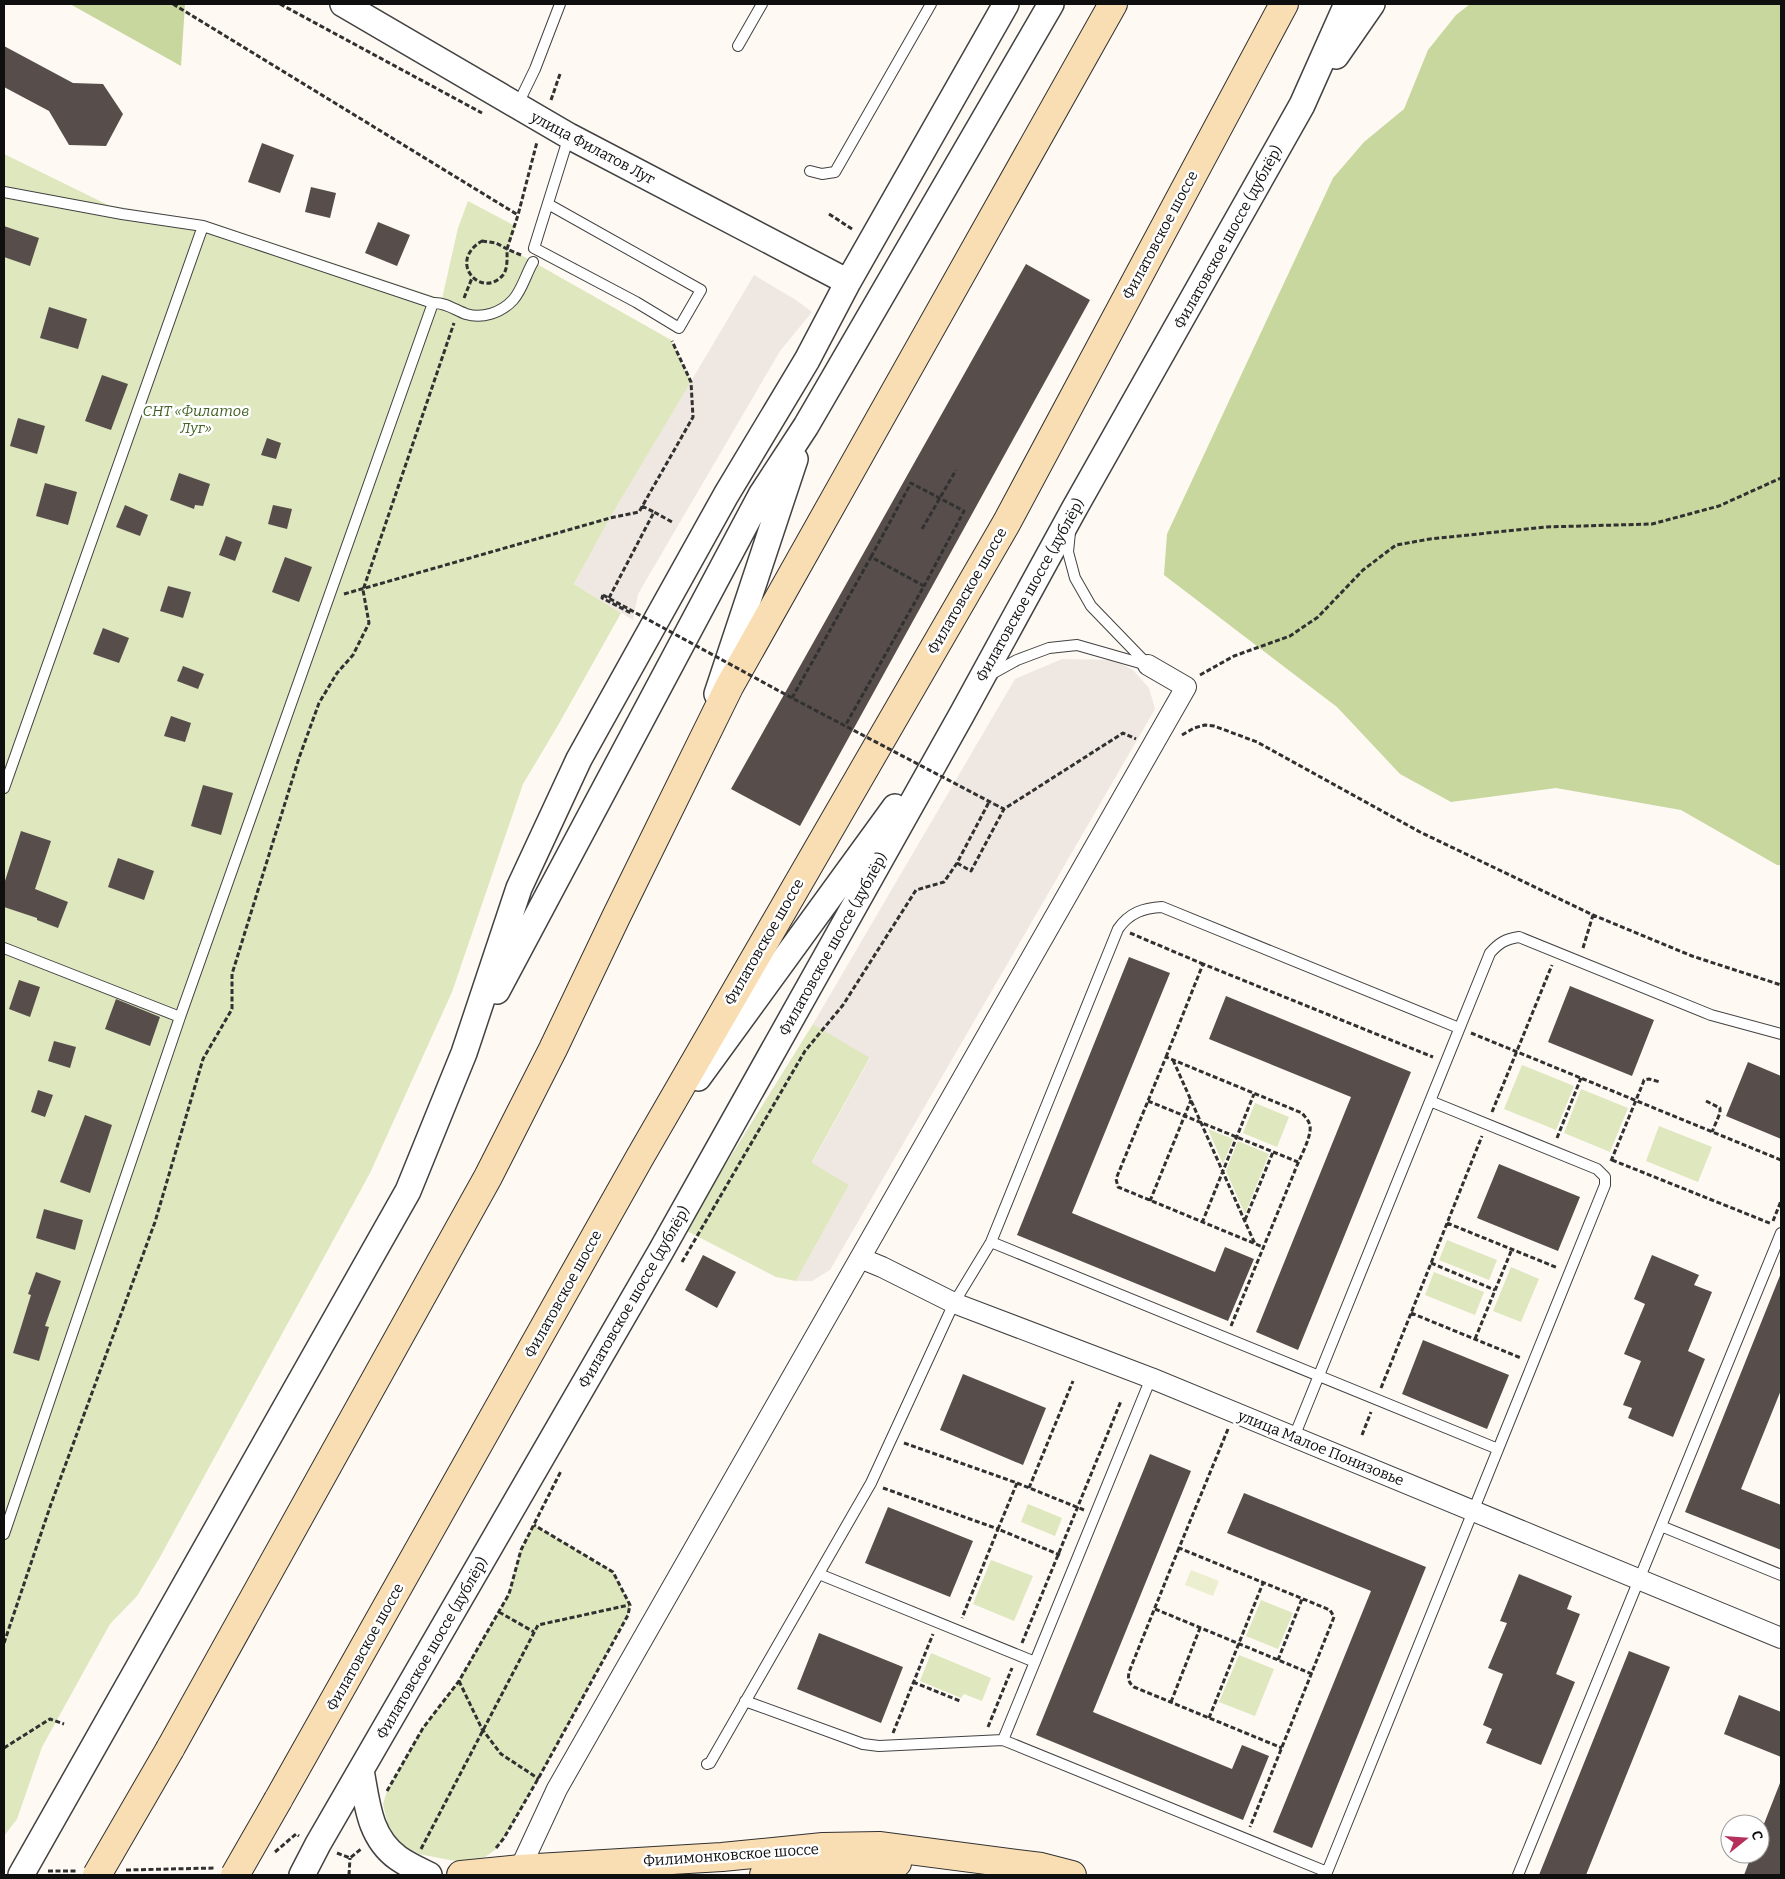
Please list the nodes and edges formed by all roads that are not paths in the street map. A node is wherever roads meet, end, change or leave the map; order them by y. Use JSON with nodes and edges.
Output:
{"nodes":[{"id":1,"x":343,"y":4,"type":"edge"},
{"id":2,"x":560,"y":4,"type":"edge"},
{"id":3,"x":762,"y":4,"type":"edge"},
{"id":4,"x":931,"y":4,"type":"edge"},
{"id":5,"x":1006,"y":4,"type":"edge"},
{"id":6,"x":1052,"y":4,"type":"edge"},
{"id":7,"x":1113,"y":4,"type":"edge"},
{"id":8,"x":1284,"y":4,"type":"edge"},
{"id":9,"x":1346,"y":4,"type":"edge"},
{"id":10,"x":1372,"y":4,"type":"edge"},
{"id":11,"x":738,"y":46,"type":"dead end"},
{"id":12,"x":1302,"y":105,"type":"junction"},
{"id":13,"x":517,"y":106,"type":"junction"},
{"id":14,"x":569,"y":136,"type":"junction"},
{"id":15,"x":810,"y":171,"type":"dead end"},
{"id":16,"x":4,"y":192,"type":"edge"},
{"id":17,"x":548,"y":204,"type":"junction"},
{"id":18,"x":203,"y":226,"type":"junction"},
{"id":19,"x":533,"y":262,"type":"road end"},
{"id":20,"x":848,"y":282,"type":"junction"},
{"id":21,"x":433,"y":303,"type":"junction"},
{"id":22,"x":806,"y":426,"type":"junction"},
{"id":23,"x":1073,"y":511,"type":"junction"},
{"id":24,"x":1148,"y":665,"type":"junction"},
{"id":25,"x":980,"y":681,"type":"junction"},
{"id":26,"x":962,"y":714,"type":"junction"},
{"id":27,"x":699,"y":749,"type":"junction"},
{"id":28,"x":4,"y":788,"type":"edge"},
{"id":29,"x":4,"y":948,"type":"edge"},
{"id":30,"x":180,"y":1017,"type":"junction"},
{"id":31,"x":1459,"y":1028,"type":"junction"},
{"id":32,"x":1781,"y":1034,"type":"edge"},
{"id":33,"x":464,"y":1053,"type":"junction"},
{"id":34,"x":1430,"y":1101,"type":"junction"},
{"id":35,"x":640,"y":1157,"type":"junction"},
{"id":36,"x":1781,"y":1233,"type":"edge"},
{"id":37,"x":991,"y":1242,"type":"junction"},
{"id":38,"x":860,"y":1258,"type":"junction"},
{"id":39,"x":954,"y":1303,"type":"junction"},
{"id":40,"x":1318,"y":1376,"type":"junction"},
{"id":41,"x":1151,"y":1378,"type":"junction"},
{"id":42,"x":1294,"y":1437,"type":"junction"},
{"id":43,"x":1498,"y":1449,"type":"junction"},
{"id":44,"x":1473,"y":1511,"type":"junction"},
{"id":45,"x":1661,"y":1526,"type":"junction"},
{"id":46,"x":4,"y":1534,"type":"edge"},
{"id":47,"x":819,"y":1574,"type":"junction"},
{"id":48,"x":1781,"y":1575,"type":"edge"},
{"id":49,"x":1639,"y":1579,"type":"junction"},
{"id":50,"x":1781,"y":1638,"type":"edge"},
{"id":51,"x":1035,"y":1662,"type":"junction"},
{"id":52,"x":745,"y":1701,"type":"junction"},
{"id":53,"x":1003,"y":1740,"type":"junction"},
{"id":54,"x":707,"y":1764,"type":"dead end"},
{"id":55,"x":361,"y":1770,"type":"junction"},
{"id":56,"x":971,"y":1859,"type":"junction"},
{"id":57,"x":424,"y":1864,"type":"edge"},
{"id":58,"x":24,"y":1869,"type":"edge"},
{"id":59,"x":100,"y":1872,"type":"edge"},
{"id":60,"x":227,"y":1872,"type":"edge"},
{"id":61,"x":518,"y":1872,"type":"edge"},
{"id":62,"x":1330,"y":1874,"type":"edge"},
{"id":63,"x":302,"y":1875,"type":"edge"},
{"id":64,"x":461,"y":1875,"type":"edge"},
{"id":65,"x":764,"y":1875,"type":"edge"},
{"id":66,"x":1072,"y":1875,"type":"edge"},
{"id":67,"x":1518,"y":1875,"type":"edge"}],
"edges":[{"from":1,"to":13,"type":"street","name":"улица Филатов Луг"},
{"from":2,"to":13,"type":"lane"},
{"from":3,"to":11,"type":"lane"},
{"from":4,"to":15,"type":"lane"},
{"from":5,"to":20,"type":"street"},
{"from":6,"to":22,"type":"street"},
{"from":7,"to":27,"type":"main road"},
{"from":8,"to":35,"type":"main road","name":"Филатовское шоссе"},
{"from":9,"to":12,"type":"street","name":"Филатовское шоссе (дублёр)"},
{"from":10,"to":12,"type":"street"},
{"from":12,"to":23,"type":"street","name":"Филатовское шоссе (дублёр)"},
{"from":13,"to":14,"type":"street","name":"улица Филатов Луг"},
{"from":14,"to":17,"type":"lane"},
{"from":14,"to":20,"type":"street","name":"улица Филатов Луг"},
{"from":16,"to":18,"type":"lane"},
{"from":17,"to":17,"type":"lane"},
{"from":18,"to":21,"type":"lane"},
{"from":18,"to":28,"type":"lane"},
{"from":19,"to":21,"type":"lane"},
{"from":20,"to":33,"type":"street"},
{"from":21,"to":30,"type":"lane"},
{"from":22,"to":27,"type":"street"},
{"from":22,"to":33,"type":"street"},
{"from":23,"to":24,"type":"lane"},
{"from":23,"to":25,"type":"street","name":"Филатовское шоссе (дублёр)"},
{"from":24,"to":25,"type":"lane"},
{"from":24,"to":38,"type":"street"},
{"from":25,"to":26,"type":"street","name":"Филатовское шоссе (дублёр)"},
{"from":26,"to":35,"type":"street"},
{"from":26,"to":55,"type":"street","name":"Филатовское шоссе (дублёр)"},
{"from":27,"to":59,"type":"main road","bridge":true},
{"from":29,"to":30,"type":"lane"},
{"from":30,"to":46,"type":"lane"},
{"from":31,"to":32,"type":"lane"},
{"from":31,"to":34,"type":"lane"},
{"from":31,"to":37,"type":"lane"},
{"from":33,"to":58,"type":"street"},
{"from":34,"to":40,"type":"lane"},
{"from":34,"to":43,"type":"lane"},
{"from":35,"to":60,"type":"main road","name":"Филатовское шоссе","bridge":true},
{"from":36,"to":45,"type":"lane"},
{"from":37,"to":39,"type":"lane"},
{"from":37,"to":40,"type":"lane"},
{"from":38,"to":39,"type":"street","name":"улица Малое Понизовье"},
{"from":38,"to":61,"type":"street"},
{"from":39,"to":41,"type":"street","name":"улица Малое Понизовье"},
{"from":39,"to":47,"type":"lane"},
{"from":40,"to":42,"type":"lane"},
{"from":40,"to":43,"type":"lane"},
{"from":41,"to":42,"type":"street","name":"улица Малое Понизовье"},
{"from":41,"to":51,"type":"lane"},
{"from":42,"to":44,"type":"street","name":"улица Малое Понизовье"},
{"from":43,"to":44,"type":"lane"},
{"from":44,"to":49,"type":"street","name":"улица Малое Понизовье"},
{"from":44,"to":62,"type":"lane"},
{"from":45,"to":48,"type":"lane"},
{"from":45,"to":49,"type":"lane"},
{"from":47,"to":51,"type":"lane"},
{"from":47,"to":52,"type":"lane"},
{"from":49,"to":50,"type":"street","name":"улица Малое Понизовье"},
{"from":49,"to":67,"type":"lane"},
{"from":51,"to":53,"type":"lane"},
{"from":52,"to":53,"type":"lane"},
{"from":52,"to":54,"type":"lane"},
{"from":53,"to":62,"type":"lane"},
{"from":55,"to":57,"type":"street"},
{"from":55,"to":63,"type":"street","name":"Филатовское шоссе (дублёр)"},
{"from":56,"to":61,"type":"main road","name":"Филимонковское шоссе"},
{"from":56,"to":65,"type":"main road","name":"Филимонковское шоссе"},
{"from":56,"to":66,"type":"main road","name":"Филимонковское шоссе"},
{"from":61,"to":64,"type":"main road","name":"Филимонковское шоссе"}]}
